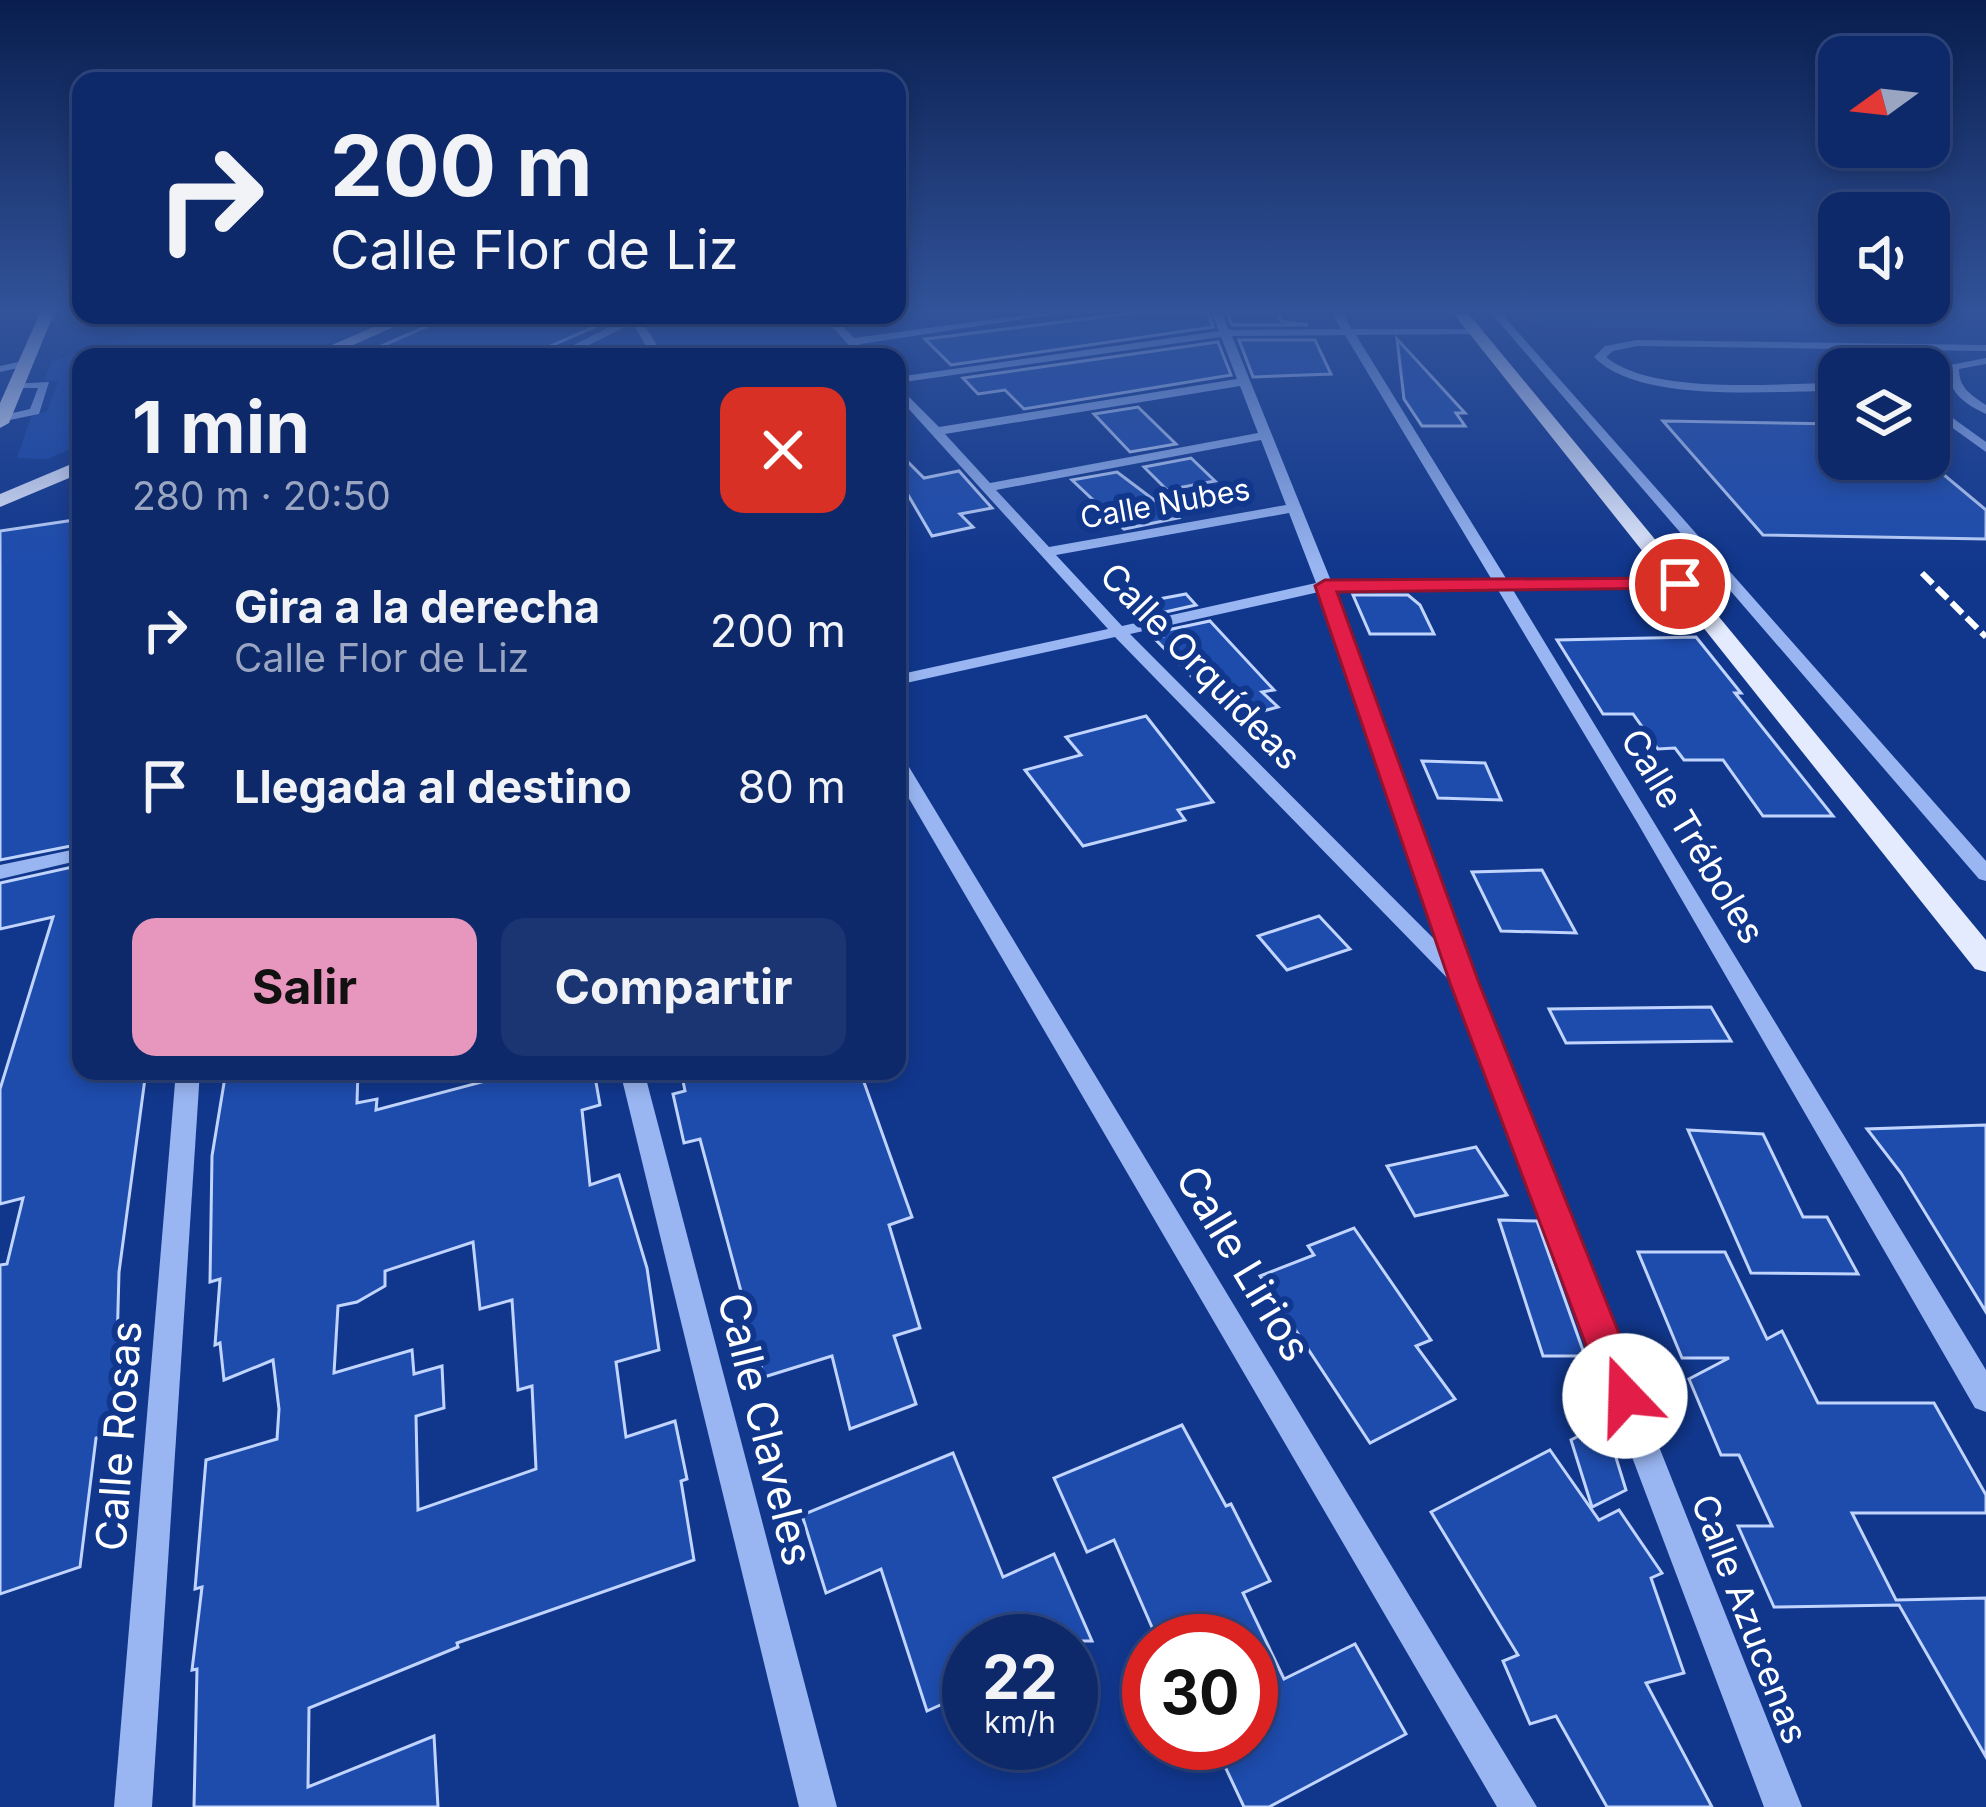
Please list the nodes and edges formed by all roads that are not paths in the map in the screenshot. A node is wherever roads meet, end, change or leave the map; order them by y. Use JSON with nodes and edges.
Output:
{"nodes":[{"id":1,"x":40,"y":397,"type":"edge"},
{"id":2,"x":1148,"y":397,"type":"edge"},
{"id":3,"x":1250,"y":397,"type":"edge"},
{"id":4,"x":1388,"y":397,"type":"edge"},
{"id":5,"x":1529,"y":397,"type":"edge"},
{"id":6,"x":1570,"y":397,"type":"edge"},
{"id":7,"x":906,"y":398,"type":"edge"},
{"id":8,"x":1,"y":421,"type":"edge"},
{"id":9,"x":1950,"y":421,"type":"edge"},
{"id":10,"x":937,"y":431,"type":"junction"},
{"id":11,"x":1265,"y":436,"type":"junction"},
{"id":12,"x":1986,"y":448,"type":"edge"},
{"id":13,"x":72,"y":458,"type":"edge"},
{"id":14,"x":72,"y":470,"type":"edge"},
{"id":15,"x":988,"y":487,"type":"junction"},
{"id":16,"x":0,"y":488,"type":"edge"},
{"id":17,"x":0,"y":501,"type":"edge"},
{"id":18,"x":1294,"y":508,"type":"junction"},
{"id":19,"x":1046,"y":552,"type":"junction"},
{"id":20,"x":1501,"y":584,"type":"junction"},
{"id":21,"x":1680,"y":584,"type":"junction"},
{"id":22,"x":1325,"y":586,"type":"junction"},
{"id":23,"x":1120,"y":633,"type":"junction"},
{"id":24,"x":906,"y":678,"type":"edge"},
{"id":25,"x":906,"y":777,"type":"edge"},
{"id":26,"x":72,"y":856,"type":"edge"},
{"id":27,"x":0,"y":872,"type":"edge"},
{"id":28,"x":1986,"y":874,"type":"edge"},
{"id":29,"x":1986,"y":961,"type":"edge"},
{"id":30,"x":1465,"y":983,"type":"junction"},
{"id":31,"x":187,"y":1080,"type":"edge"},
{"id":32,"x":634,"y":1080,"type":"edge"},
{"id":33,"x":1986,"y":1398,"type":"edge"},
{"id":34,"x":133,"y":1807,"type":"edge"},
{"id":35,"x":818,"y":1807,"type":"edge"},
{"id":36,"x":1518,"y":1807,"type":"edge"},
{"id":37,"x":1784,"y":1807,"type":"edge"}],
"edges":[{"from":1,"to":8,"type":"street"},
{"from":2,"to":10,"type":"street"},
{"from":3,"to":11,"type":"street","name":"Calle Azucenas"},
{"from":4,"to":20,"type":"street","name":"Calle Tréboles"},
{"from":5,"to":21,"type":"main road"},
{"from":6,"to":28,"type":"street"},
{"from":7,"to":10,"type":"street","name":"Calle Orquídeas"},
{"from":9,"to":12,"type":"street"},
{"from":10,"to":15,"type":"street","name":"Calle Orquídeas"},
{"from":11,"to":15,"type":"street"},
{"from":11,"to":18,"type":"street","name":"Calle Azucenas"},
{"from":13,"to":16,"type":"main road"},
{"from":14,"to":17,"type":"main road"},
{"from":15,"to":19,"type":"street","name":"Calle Orquídeas"},
{"from":18,"to":19,"type":"street","name":"Calle Nubes"},
{"from":18,"to":22,"type":"street","name":"Calle Azucenas"},
{"from":19,"to":23,"type":"street","name":"Calle Orquídeas"},
{"from":20,"to":21,"type":"street"},
{"from":20,"to":22,"type":"street"},
{"from":20,"to":33,"type":"street","name":"Calle Tréboles"},
{"from":21,"to":29,"type":"main road"},
{"from":22,"to":23,"type":"street"},
{"from":22,"to":30,"type":"street","name":"Calle Azucenas"},
{"from":23,"to":24,"type":"street"},
{"from":23,"to":30,"type":"street","name":"Calle Orquídeas"},
{"from":25,"to":36,"type":"street","name":"Calle Lirios"},
{"from":26,"to":27,"type":"street"},
{"from":30,"to":37,"type":"street","name":"Calle Azucenas"},
{"from":31,"to":34,"type":"street","name":"Calle Rosas"},
{"from":32,"to":35,"type":"street","name":"Calle Claveles"}]}
